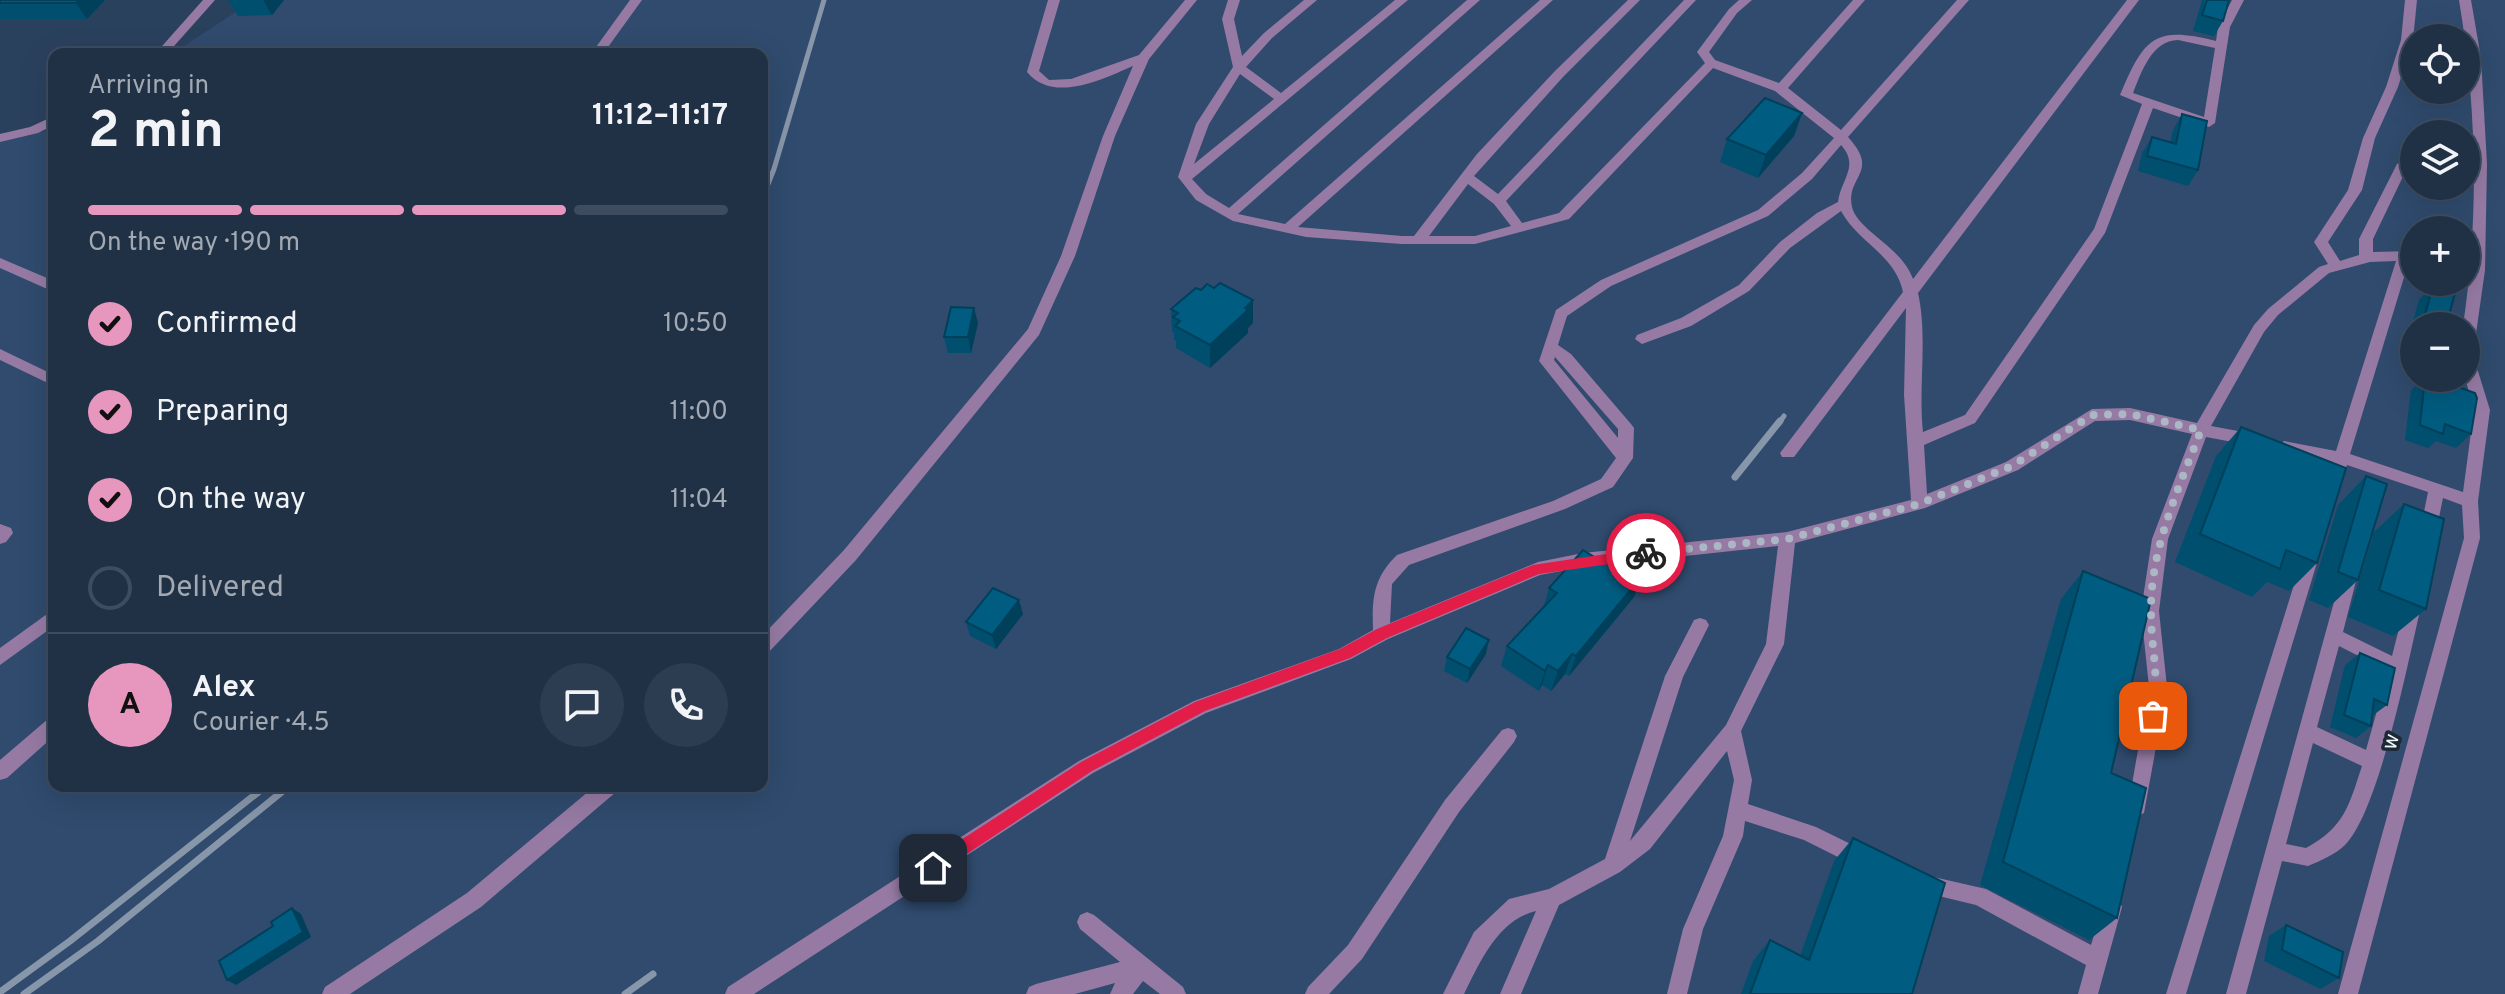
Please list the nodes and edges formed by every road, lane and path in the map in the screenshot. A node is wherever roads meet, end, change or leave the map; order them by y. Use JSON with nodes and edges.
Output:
{"nodes":[{"id":1,"x":209,"y":0,"type":"edge"},
{"id":2,"x":636,"y":0,"type":"edge"},
{"id":3,"x":1054,"y":0,"type":"edge"},
{"id":4,"x":1191,"y":0,"type":"edge"},
{"id":5,"x":1234,"y":0,"type":"edge"},
{"id":6,"x":1311,"y":0,"type":"edge"},
{"id":7,"x":1402,"y":0,"type":"edge"},
{"id":8,"x":1474,"y":0,"type":"edge"},
{"id":9,"x":1547,"y":0,"type":"edge"},
{"id":10,"x":1634,"y":0,"type":"edge"},
{"id":11,"x":1690,"y":0,"type":"edge"},
{"id":12,"x":1746,"y":0,"type":"edge"},
{"id":13,"x":1859,"y":0,"type":"edge"},
{"id":14,"x":1963,"y":0,"type":"edge"},
{"id":15,"x":2133,"y":0,"type":"edge"},
{"id":16,"x":2238,"y":0,"type":"edge"},
{"id":17,"x":2411,"y":0,"type":"edge"},
{"id":18,"x":2465,"y":0,"type":"edge"},
{"id":19,"x":2221,"y":46,"type":"junction"},
{"id":20,"x":166,"y":48,"type":"edge"},
{"id":21,"x":601,"y":48,"type":"edge"},
{"id":22,"x":1143,"y":58,"type":"junction"},
{"id":23,"x":1711,"y":63,"type":"junction"},
{"id":24,"x":1239,"y":68,"type":"junction"},
{"id":25,"x":1781,"y":88,"type":"junction"},
{"id":26,"x":1282,"y":99,"type":"junction"},
{"id":27,"x":2149,"y":102,"type":"junction"},
{"id":28,"x":48,"y":123,"type":"edge"},
{"id":29,"x":0,"y":138,"type":"edge"},
{"id":30,"x":1841,"y":138,"type":"junction"},
{"id":31,"x":2400,"y":170,"type":"edge"},
{"id":32,"x":1466,"y":177,"type":"junction"},
{"id":33,"x":1185,"y":178,"type":"junction"},
{"id":34,"x":1499,"y":201,"type":"junction"},
{"id":35,"x":1844,"y":204,"type":"junction"},
{"id":36,"x":1229,"y":215,"type":"junction"},
{"id":37,"x":2476,"y":216,"type":"edge"},
{"id":38,"x":1519,"y":228,"type":"junction"},
{"id":39,"x":1287,"y":229,"type":"junction"},
{"id":40,"x":1418,"y":240,"type":"junction"},
{"id":41,"x":2400,"y":256,"type":"edge"},
{"id":42,"x":2366,"y":258,"type":"junction"},
{"id":43,"x":0,"y":263,"type":"edge"},
{"id":44,"x":2336,"y":265,"type":"junction"},
{"id":45,"x":2400,"y":283,"type":"edge"},
{"id":46,"x":48,"y":284,"type":"edge"},
{"id":47,"x":1911,"y":293,"type":"junction"},
{"id":48,"x":2470,"y":296,"type":"edge"},
{"id":49,"x":1642,"y":339,"type":"dead end"},
{"id":50,"x":0,"y":354,"type":"edge"},
{"id":51,"x":48,"y":378,"type":"edge"},
{"id":52,"x":2201,"y":430,"type":"junction"},
{"id":53,"x":1917,"y":441,"type":"junction"},
{"id":54,"x":1788,"y":453,"type":"dead end"},
{"id":55,"x":2341,"y":459,"type":"junction"},
{"id":56,"x":2382,"y":468,"type":"junction"},
{"id":57,"x":2437,"y":488,"type":"junction"},
{"id":58,"x":2332,"y":489,"type":"edge"},
{"id":59,"x":2374,"y":494,"type":"edge"},
{"id":60,"x":2470,"y":501,"type":"junction"},
{"id":61,"x":1919,"y":504,"type":"junction"},
{"id":62,"x":0,"y":530,"type":"edge"},
{"id":63,"x":2318,"y":534,"type":"edge"},
{"id":64,"x":0,"y":537,"type":"edge"},
{"id":65,"x":1787,"y":539,"type":"junction"},
{"id":66,"x":2420,"y":544,"type":"edge"},
{"id":67,"x":2358,"y":548,"type":"edge"},
{"id":68,"x":2417,"y":583,"type":"edge"},
{"id":69,"x":48,"y":621,"type":"edge"},
{"id":70,"x":1700,"y":625,"type":"dead end"},
{"id":71,"x":1382,"y":634,"type":"junction"},
{"id":72,"x":2332,"y":635,"type":"junction"},
{"id":73,"x":768,"y":642,"type":"edge"},
{"id":74,"x":0,"y":658,"type":"edge"},
{"id":75,"x":2398,"y":667,"type":"junction"},
{"id":76,"x":48,"y":730,"type":"edge"},
{"id":77,"x":1732,"y":731,"type":"junction"},
{"id":78,"x":2306,"y":731,"type":"junction"},
{"id":79,"x":1508,"y":736,"type":"dead end"},
{"id":80,"x":2371,"y":761,"type":"junction"},
{"id":81,"x":0,"y":772,"type":"edge"},
{"id":82,"x":602,"y":792,"type":"edge"},
{"id":83,"x":1738,"y":810,"type":"junction"},
{"id":84,"x":2131,"y":830,"type":"edge"},
{"id":85,"x":2274,"y":851,"type":"junction"},
{"id":86,"x":1613,"y":865,"type":"junction"},
{"id":87,"x":1880,"y":870,"type":"edge"},
{"id":88,"x":1913,"y":880,"type":"edge"},
{"id":89,"x":2116,"y":889,"type":"edge"},
{"id":90,"x":1552,"y":898,"type":"junction"},
{"id":91,"x":1087,"y":922,"type":"dead end"},
{"id":92,"x":2098,"y":960,"type":"junction"},
{"id":93,"x":1142,"y":966,"type":"junction"},
{"id":94,"x":332,"y":994,"type":"edge"},
{"id":95,"x":735,"y":994,"type":"edge"},
{"id":96,"x":1036,"y":994,"type":"edge"},
{"id":97,"x":1120,"y":994,"type":"edge"},
{"id":98,"x":1176,"y":994,"type":"edge"},
{"id":99,"x":1315,"y":994,"type":"edge"},
{"id":100,"x":1453,"y":994,"type":"edge"},
{"id":101,"x":1510,"y":994,"type":"edge"},
{"id":102,"x":1677,"y":994,"type":"edge"},
{"id":103,"x":2088,"y":994,"type":"edge"},
{"id":104,"x":2176,"y":994,"type":"edge"},
{"id":105,"x":2236,"y":994,"type":"edge"},
{"id":106,"x":2348,"y":994,"type":"edge"}],
"edges":[{"from":1,"to":20,"type":"street"},
{"from":2,"to":21,"type":"street"},
{"from":3,"to":22,"type":"street"},
{"from":4,"to":22,"type":"street"},
{"from":5,"to":24,"type":"street"},
{"from":6,"to":24,"type":"street"},
{"from":7,"to":26,"type":"street"},
{"from":8,"to":36,"type":"street"},
{"from":9,"to":39,"type":"street"},
{"from":10,"to":32,"type":"street"},
{"from":11,"to":34,"type":"street"},
{"from":12,"to":23,"type":"street"},
{"from":13,"to":25,"type":"street"},
{"from":14,"to":30,"type":"street"},
{"from":15,"to":47,"type":"street"},
{"from":16,"to":19,"type":"street"},
{"from":17,"to":44,"type":"street"},
{"from":18,"to":37,"type":"street","name":"w"},
{"from":19,"to":27,"type":"street"},
{"from":19,"to":27,"type":"street"},
{"from":22,"to":73,"type":"street"},
{"from":23,"to":25,"type":"street"},
{"from":23,"to":38,"type":"street"},
{"from":24,"to":26,"type":"street"},
{"from":24,"to":33,"type":"street"},
{"from":25,"to":30,"type":"street"},
{"from":26,"to":33,"type":"street"},
{"from":27,"to":53,"type":"street"},
{"from":28,"to":29,"type":"street"},
{"from":30,"to":35,"type":"street"},
{"from":30,"to":71,"type":"street"},
{"from":31,"to":42,"type":"street"},
{"from":32,"to":34,"type":"street"},
{"from":32,"to":40,"type":"street"},
{"from":33,"to":36,"type":"street"},
{"from":34,"to":38,"type":"street"},
{"from":35,"to":47,"type":"street"},
{"from":35,"to":49,"type":"street"},
{"from":36,"to":39,"type":"street"},
{"from":38,"to":40,"type":"street"},
{"from":39,"to":40,"type":"street"},
{"from":41,"to":42,"type":"street"},
{"from":42,"to":44,"type":"street"},
{"from":43,"to":46,"type":"street"},
{"from":44,"to":52,"type":"street"},
{"from":45,"to":55,"type":"street"},
{"from":47,"to":53,"type":"street"},
{"from":47,"to":54,"type":"street"},
{"from":48,"to":60,"type":"street","name":"w"},
{"from":50,"to":51,"type":"street"},
{"from":52,"to":55,"type":"street"},
{"from":52,"to":61,"type":"street"},
{"from":52,"to":84,"type":"street"},
{"from":53,"to":61,"type":"street"},
{"from":55,"to":56,"type":"street"},
{"from":55,"to":58,"type":"street"},
{"from":56,"to":57,"type":"street"},
{"from":56,"to":59,"type":"street"},
{"from":57,"to":60,"type":"street"},
{"from":57,"to":66,"type":"street"},
{"from":60,"to":106,"type":"street","name":"w"},
{"from":61,"to":65,"type":"street"},
{"from":62,"to":64,"type":"street"},
{"from":63,"to":104,"type":"street"},
{"from":65,"to":71,"type":"street"},
{"from":65,"to":77,"type":"street"},
{"from":67,"to":72,"type":"street"},
{"from":68,"to":75,"type":"street"},
{"from":69,"to":74,"type":"street"},
{"from":70,"to":86,"type":"street"},
{"from":71,"to":95,"type":"street"},
{"from":72,"to":75,"type":"street"},
{"from":72,"to":78,"type":"street"},
{"from":75,"to":80,"type":"street"},
{"from":76,"to":81,"type":"street"},
{"from":77,"to":83,"type":"street"},
{"from":77,"to":86,"type":"street"},
{"from":78,"to":80,"type":"street"},
{"from":78,"to":85,"type":"street"},
{"from":79,"to":99,"type":"street"},
{"from":80,"to":85,"type":"street"},
{"from":82,"to":94,"type":"street"},
{"from":83,"to":87,"type":"street"},
{"from":83,"to":102,"type":"street"},
{"from":85,"to":105,"type":"street"},
{"from":86,"to":90,"type":"street"},
{"from":88,"to":92,"type":"street"},
{"from":89,"to":92,"type":"street"},
{"from":90,"to":100,"type":"street"},
{"from":90,"to":101,"type":"street"},
{"from":91,"to":93,"type":"street"},
{"from":92,"to":103,"type":"street"},
{"from":93,"to":96,"type":"street"},
{"from":93,"to":97,"type":"street"},
{"from":93,"to":98,"type":"street"}]}
